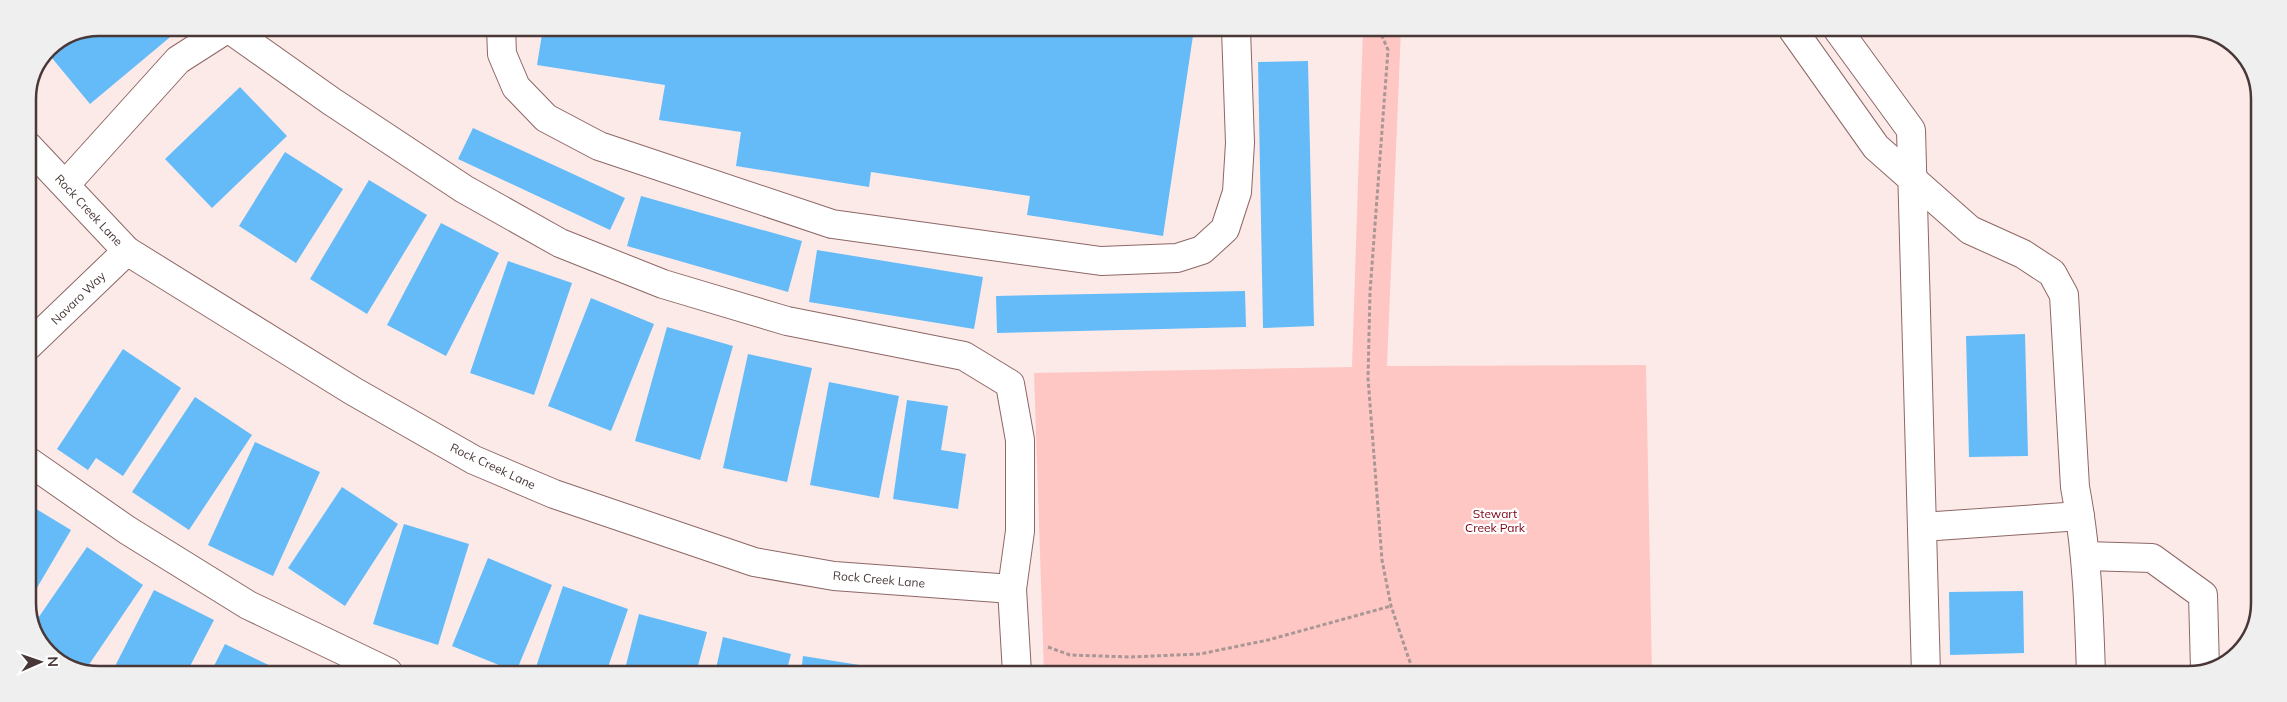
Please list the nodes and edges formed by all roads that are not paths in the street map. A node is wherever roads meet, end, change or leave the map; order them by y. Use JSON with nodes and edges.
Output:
{"nodes":[{"id":1,"x":216,"y":36,"type":"edge"},
{"id":2,"x":239,"y":36,"type":"edge"},
{"id":3,"x":501,"y":36,"type":"edge"},
{"id":4,"x":1236,"y":36,"type":"edge"},
{"id":5,"x":1796,"y":36,"type":"edge"},
{"id":6,"x":1842,"y":36,"type":"edge"},
{"id":7,"x":36,"y":154,"type":"edge"},
{"id":8,"x":1913,"y":179,"type":"junction"},
{"id":9,"x":66,"y":184,"type":"junction"},
{"id":10,"x":128,"y":251,"type":"junction"},
{"id":11,"x":36,"y":338,"type":"edge"},
{"id":12,"x":36,"y":467,"type":"edge"},
{"id":13,"x":2080,"y":516,"type":"junction"},
{"id":14,"x":1922,"y":527,"type":"junction"},
{"id":15,"x":2085,"y":556,"type":"junction"},
{"id":16,"x":1012,"y":589,"type":"junction"},
{"id":17,"x":2205,"y":663,"type":"edge"},
{"id":18,"x":375,"y":666,"type":"edge"},
{"id":19,"x":1017,"y":666,"type":"edge"},
{"id":20,"x":1926,"y":666,"type":"edge"},
{"id":21,"x":2090,"y":666,"type":"edge"}],
"edges":[{"from":1,"to":9,"type":"street"},
{"from":2,"to":16,"type":"street"},
{"from":3,"to":4,"type":"street"},
{"from":5,"to":8,"type":"street"},
{"from":6,"to":8,"type":"street"},
{"from":7,"to":9,"type":"street","name":"Rock Creek Lane"},
{"from":8,"to":13,"type":"street"},
{"from":8,"to":14,"type":"street"},
{"from":9,"to":10,"type":"street","name":"Rock Creek Lane"},
{"from":10,"to":11,"type":"street","name":"Navaro Way"},
{"from":10,"to":16,"type":"street","name":"Rock Creek Lane"},
{"from":12,"to":18,"type":"street"},
{"from":13,"to":14,"type":"street"},
{"from":13,"to":15,"type":"street"},
{"from":14,"to":20,"type":"street"},
{"from":15,"to":17,"type":"street"},
{"from":15,"to":21,"type":"street"},
{"from":16,"to":19,"type":"street"}]}
